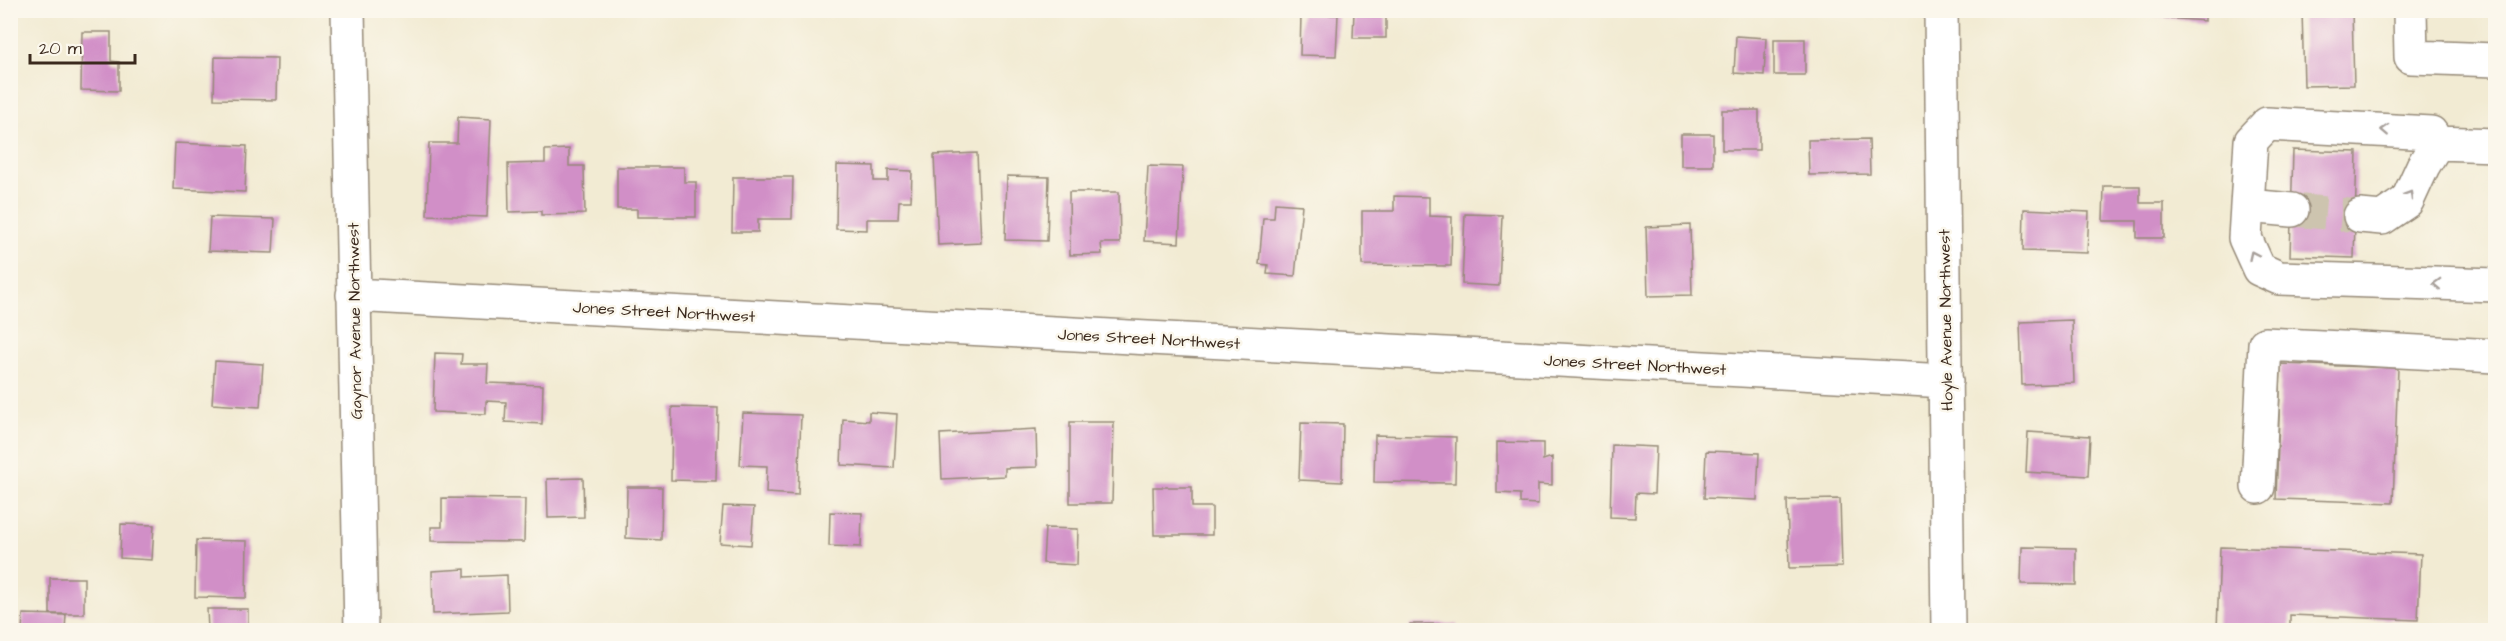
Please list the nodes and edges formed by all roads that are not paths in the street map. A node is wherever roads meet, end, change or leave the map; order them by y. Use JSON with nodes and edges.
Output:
{"nodes":[{"id":1,"x":348,"y":10,"type":"edge"},
{"id":2,"x":1941,"y":10,"type":"edge"},
{"id":3,"x":2410,"y":10,"type":"edge"},
{"id":4,"x":2496,"y":60,"type":"edge"},
{"id":5,"x":2437,"y":143,"type":"junction"},
{"id":6,"x":2496,"y":145,"type":"edge"},
{"id":7,"x":2248,"y":206,"type":"junction"},
{"id":8,"x":2292,"y":210,"type":"tunnel mouth"},
{"id":9,"x":2360,"y":216,"type":"tunnel mouth"},
{"id":10,"x":2496,"y":285,"type":"edge"},
{"id":11,"x":353,"y":295,"type":"junction"},
{"id":12,"x":2496,"y":356,"type":"edge"},
{"id":13,"x":1946,"y":381,"type":"junction"},
{"id":14,"x":2258,"y":487,"type":"dead end"},
{"id":15,"x":361,"y":630,"type":"edge"},
{"id":16,"x":1948,"y":630,"type":"edge"}],
"edges":[{"from":1,"to":11,"type":"street","name":"Gaynor Avenue Northwest"},
{"from":2,"to":13,"type":"street","name":"Hoyle Avenue Northwest"},
{"from":3,"to":4,"type":"street"},
{"from":5,"to":6,"type":"street"},
{"from":5,"to":7,"type":"street","one_way":true},
{"from":9,"to":5,"type":"street","one_way":true},
{"from":7,"to":8,"type":"street"},
{"from":10,"to":7,"type":"street","one_way":true},
{"from":11,"to":13,"type":"street","name":"Jones Street Northwest"},
{"from":11,"to":15,"type":"street","name":"Gaynor Avenue Northwest"},
{"from":12,"to":14,"type":"street"},
{"from":13,"to":16,"type":"street","name":"Hoyle Avenue Northwest"}]}
